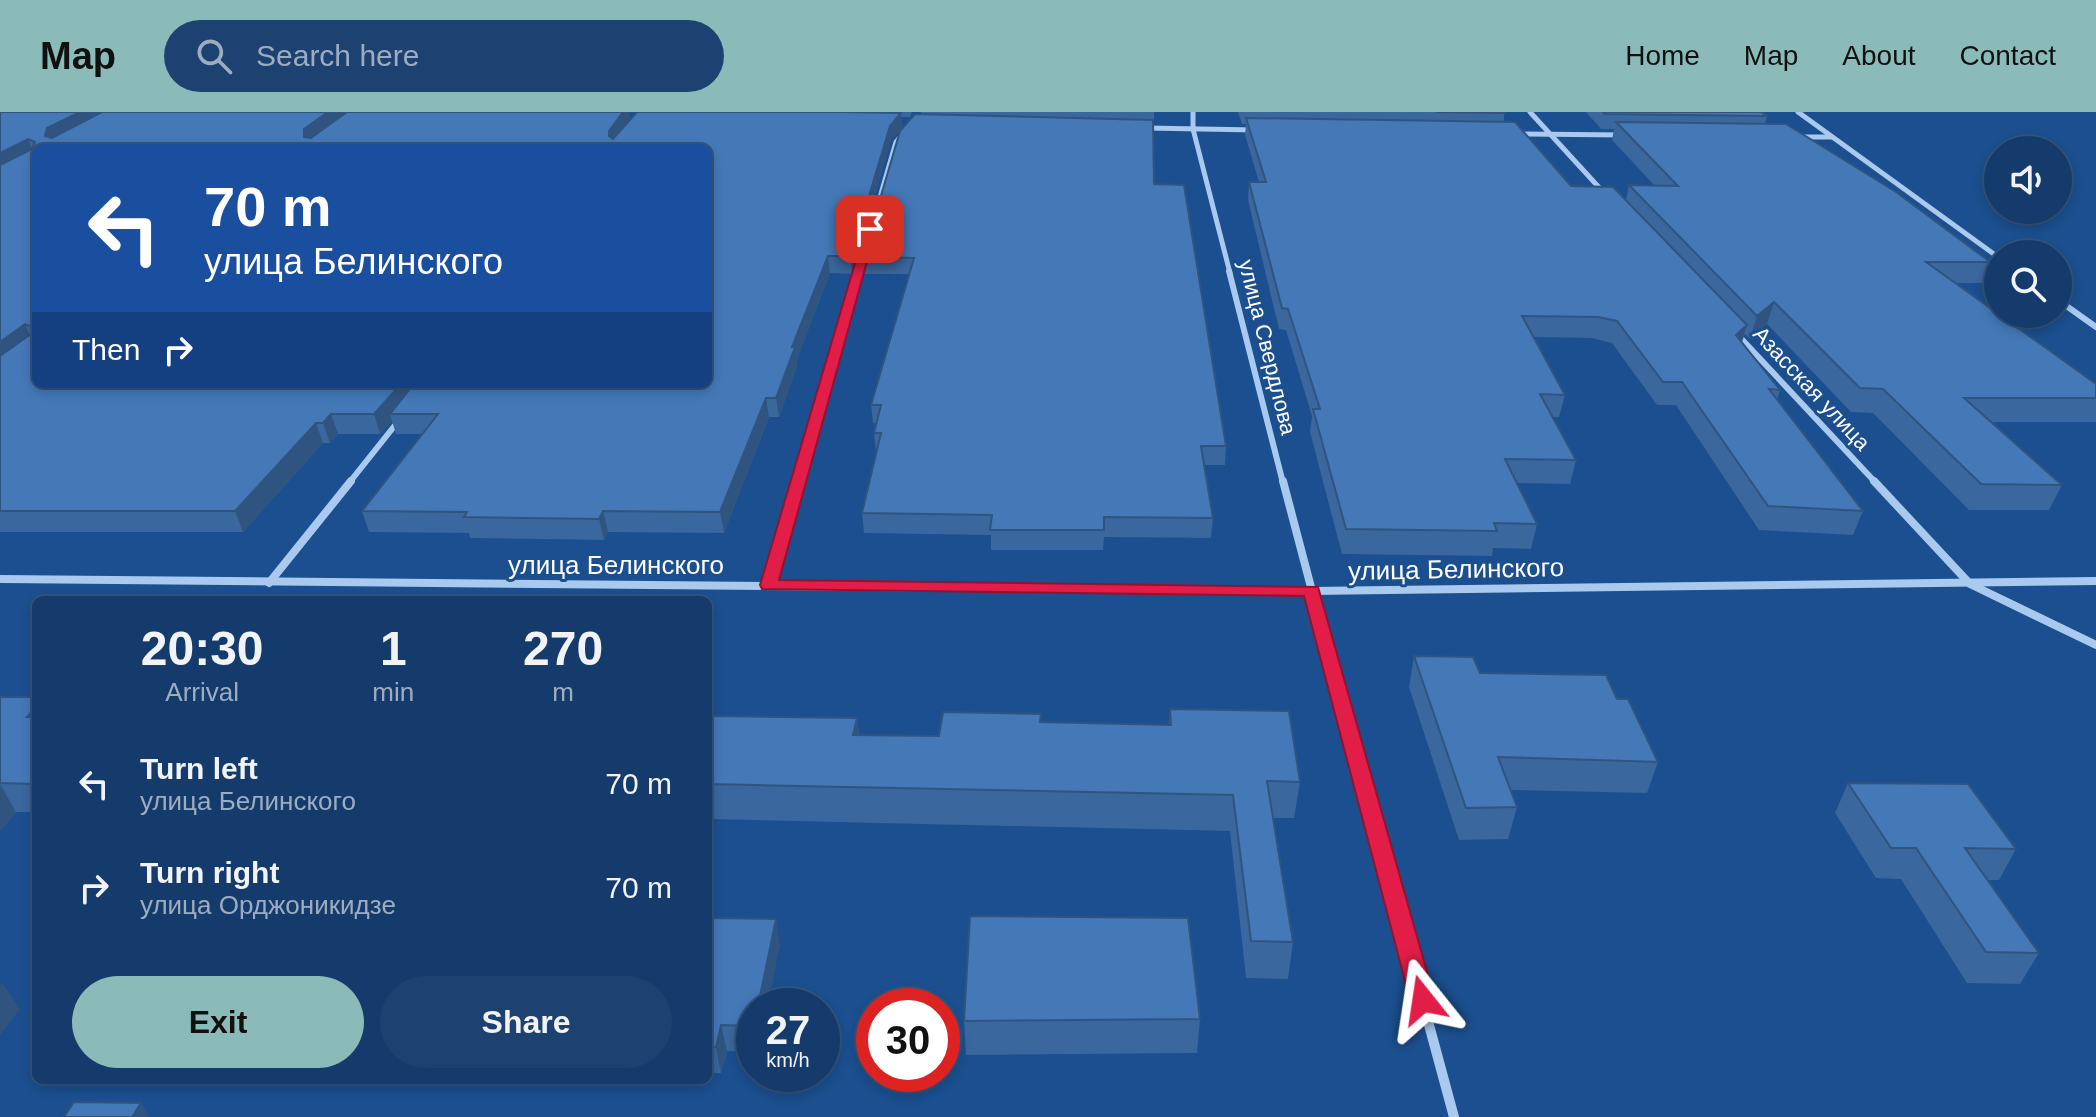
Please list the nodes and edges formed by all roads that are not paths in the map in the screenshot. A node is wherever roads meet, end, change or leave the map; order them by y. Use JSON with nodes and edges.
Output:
{"nodes":[{"id":1,"x":1193,"y":112,"type":"edge"},
{"id":2,"x":1530,"y":112,"type":"edge"},
{"id":3,"x":1798,"y":112,"type":"edge"},
{"id":4,"x":915,"y":121,"type":"edge"},
{"id":5,"x":1132,"y":127,"type":"edge"},
{"id":6,"x":1193,"y":129,"type":"junction"},
{"id":7,"x":1271,"y":130,"type":"edge"},
{"id":8,"x":1503,"y":133,"type":"edge"},
{"id":9,"x":1549,"y":134,"type":"junction"},
{"id":10,"x":1628,"y":135,"type":"edge"},
{"id":11,"x":1785,"y":137,"type":"edge"},
{"id":12,"x":1832,"y":137,"type":"junction"},
{"id":13,"x":1612,"y":202,"type":"edge"},
{"id":14,"x":1984,"y":247,"type":"edge"},
{"id":15,"x":2072,"y":310,"type":"edge"},
{"id":16,"x":1729,"y":326,"type":"edge"},
{"id":17,"x":2096,"y":327,"type":"edge"},
{"id":18,"x":408,"y":409,"type":"edge"},
{"id":19,"x":0,"y":579,"type":"edge"},
{"id":20,"x":2096,"y":581,"type":"edge"},
{"id":21,"x":269,"y":583,"type":"junction"},
{"id":22,"x":1970,"y":584,"type":"junction"},
{"id":23,"x":768,"y":585,"type":"junction"},
{"id":24,"x":1311,"y":591,"type":"junction"},
{"id":25,"x":2096,"y":645,"type":"edge"},
{"id":26,"x":1454,"y":1117,"type":"edge"}],
"edges":[{"from":1,"to":6,"type":"street","name":"улица Свердлова"},
{"from":2,"to":9,"type":"street"},
{"from":3,"to":12,"type":"street"},
{"from":4,"to":23,"type":"street"},
{"from":5,"to":6,"type":"street"},
{"from":6,"to":7,"type":"street"},
{"from":6,"to":24,"type":"street","name":"улица Свердлова"},
{"from":8,"to":9,"type":"street"},
{"from":9,"to":10,"type":"street"},
{"from":9,"to":13,"type":"street"},
{"from":11,"to":12,"type":"street"},
{"from":12,"to":14,"type":"street"},
{"from":15,"to":17,"type":"street"},
{"from":16,"to":22,"type":"street","name":"Азасская улица"},
{"from":18,"to":21,"type":"street"},
{"from":19,"to":21,"type":"street","name":"улица Белинского"},
{"from":20,"to":22,"type":"street","name":"улица Белинского"},
{"from":21,"to":23,"type":"street","name":"улица Белинского"},
{"from":22,"to":24,"type":"street","name":"улица Белинского"},
{"from":22,"to":25,"type":"street"},
{"from":23,"to":24,"type":"street","name":"улица Белинского"},
{"from":24,"to":26,"type":"street","name":"улица Свердлова"}]}
